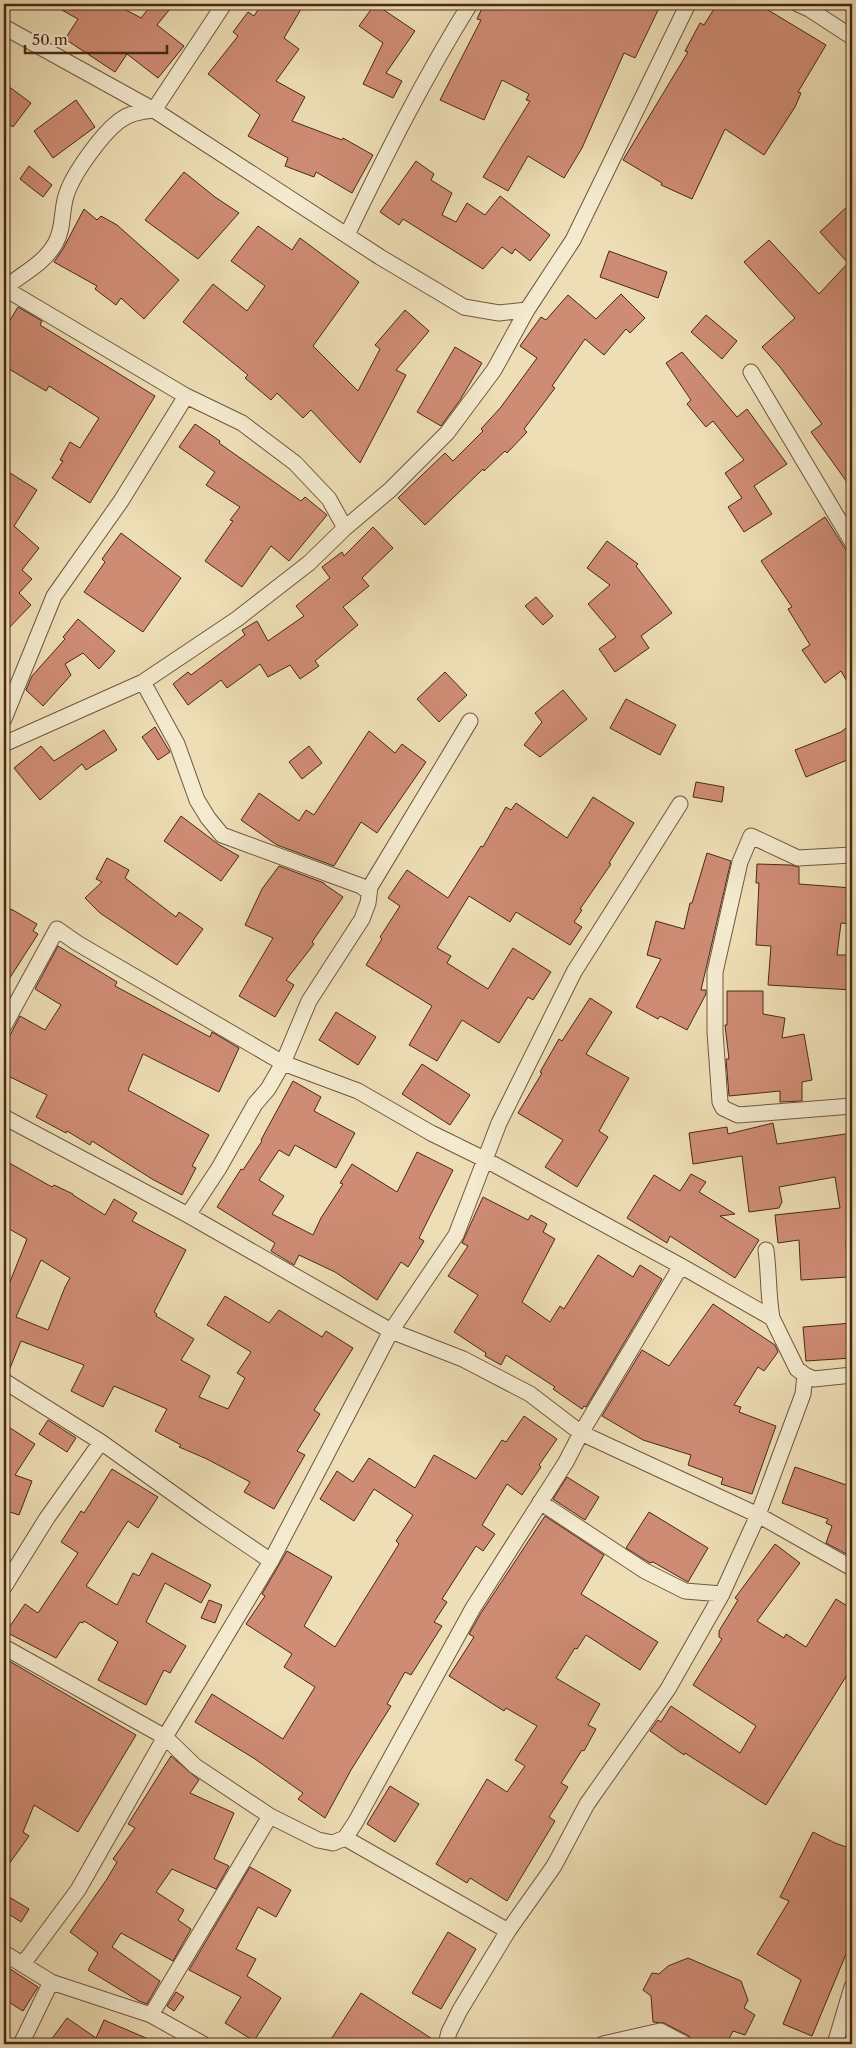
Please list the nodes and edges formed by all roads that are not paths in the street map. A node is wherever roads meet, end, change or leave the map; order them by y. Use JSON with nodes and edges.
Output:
{"nodes":[{"id":1,"x":224,"y":4,"type":"edge"},
{"id":2,"x":470,"y":4,"type":"edge"},
{"id":3,"x":688,"y":4,"type":"edge"},
{"id":4,"x":806,"y":5,"type":"edge"},
{"id":5,"x":4,"y":27,"type":"edge"},
{"id":6,"x":852,"y":37,"type":"edge"},
{"id":7,"x":154,"y":110,"type":"junction"},
{"id":8,"x":347,"y":235,"type":"junction"},
{"id":9,"x":4,"y":288,"type":"edge"},
{"id":10,"x":527,"y":310,"type":"junction"},
{"id":11,"x":751,"y":372,"type":"dead end"},
{"id":12,"x":186,"y":396,"type":"junction"},
{"id":13,"x":345,"y":528,"type":"junction"},
{"id":14,"x":852,"y":542,"type":"edge"},
{"id":15,"x":144,"y":682,"type":"junction"},
{"id":16,"x":4,"y":719,"type":"edge"},
{"id":17,"x":470,"y":721,"type":"dead end"},
{"id":18,"x":4,"y":744,"type":"edge"},
{"id":19,"x":680,"y":804,"type":"dead end"},
{"id":20,"x":852,"y":855,"type":"edge"},
{"id":21,"x":370,"y":887,"type":"junction"},
{"id":22,"x":4,"y":1026,"type":"edge"},
{"id":23,"x":283,"y":1063,"type":"junction"},
{"id":24,"x":852,"y":1106,"type":"edge"},
{"id":25,"x":4,"y":1117,"type":"edge"},
{"id":26,"x":486,"y":1160,"type":"junction"},
{"id":27,"x":188,"y":1214,"type":"junction"},
{"id":28,"x":766,"y":1250,"type":"dead end"},
{"id":29,"x":681,"y":1266,"type":"junction"},
{"id":30,"x":772,"y":1318,"type":"junction"},
{"id":31,"x":391,"y":1331,"type":"junction"},
{"id":32,"x":805,"y":1375,"type":"junction"},
{"id":33,"x":852,"y":1375,"type":"edge"},
{"id":34,"x":4,"y":1381,"type":"edge"},
{"id":35,"x":581,"y":1434,"type":"junction"},
{"id":36,"x":101,"y":1442,"type":"junction"},
{"id":37,"x":540,"y":1502,"type":"junction"},
{"id":38,"x":758,"y":1515,"type":"junction"},
{"id":39,"x":271,"y":1561,"type":"junction"},
{"id":40,"x":852,"y":1568,"type":"edge"},
{"id":41,"x":4,"y":1587,"type":"edge"},
{"id":42,"x":722,"y":1594,"type":"junction"},
{"id":43,"x":4,"y":1647,"type":"edge"},
{"id":44,"x":165,"y":1737,"type":"junction"},
{"id":45,"x":270,"y":1816,"type":"junction"},
{"id":46,"x":345,"y":1838,"type":"junction"},
{"id":47,"x":508,"y":1931,"type":"junction"},
{"id":48,"x":4,"y":1953,"type":"edge"},
{"id":49,"x":23,"y":1964,"type":"junction"},
{"id":50,"x":51,"y":1982,"type":"junction"},
{"id":51,"x":852,"y":1990,"type":"edge"},
{"id":52,"x":151,"y":2015,"type":"junction"},
{"id":53,"x":22,"y":2044,"type":"edge"},
{"id":54,"x":203,"y":2044,"type":"edge"},
{"id":55,"x":446,"y":2044,"type":"edge"},
{"id":56,"x":603,"y":2044,"type":"edge"},
{"id":57,"x":685,"y":2044,"type":"edge"},
{"id":58,"x":835,"y":2044,"type":"edge"}],
"edges":[{"from":1,"to":7,"type":"street"},
{"from":2,"to":8,"type":"street"},
{"from":3,"to":10,"type":"street"},
{"from":4,"to":6,"type":"street"},
{"from":5,"to":7,"type":"street"},
{"from":7,"to":8,"type":"street"},
{"from":7,"to":9,"type":"street"},
{"from":8,"to":10,"type":"street"},
{"from":9,"to":12,"type":"street"},
{"from":10,"to":13,"type":"street"},
{"from":11,"to":14,"type":"street"},
{"from":12,"to":13,"type":"street"},
{"from":12,"to":16,"type":"street"},
{"from":13,"to":15,"type":"street"},
{"from":15,"to":18,"type":"street"},
{"from":15,"to":21,"type":"street"},
{"from":17,"to":21,"type":"street"},
{"from":19,"to":26,"type":"street"},
{"from":20,"to":24,"type":"street"},
{"from":21,"to":23,"type":"street"},
{"from":22,"to":23,"type":"street"},
{"from":23,"to":26,"type":"street"},
{"from":23,"to":27,"type":"street"},
{"from":25,"to":27,"type":"street"},
{"from":26,"to":29,"type":"street"},
{"from":26,"to":31,"type":"street"},
{"from":27,"to":31,"type":"street"},
{"from":28,"to":30,"type":"street"},
{"from":29,"to":30,"type":"street"},
{"from":29,"to":35,"type":"street"},
{"from":30,"to":32,"type":"street"},
{"from":31,"to":35,"type":"street"},
{"from":31,"to":39,"type":"street"},
{"from":32,"to":33,"type":"street"},
{"from":32,"to":38,"type":"street"},
{"from":34,"to":36,"type":"street"},
{"from":35,"to":37,"type":"street"},
{"from":35,"to":38,"type":"street"},
{"from":36,"to":39,"type":"street"},
{"from":36,"to":41,"type":"street"},
{"from":37,"to":42,"type":"street"},
{"from":37,"to":46,"type":"street"},
{"from":38,"to":40,"type":"street"},
{"from":38,"to":42,"type":"street"},
{"from":39,"to":44,"type":"street"},
{"from":42,"to":47,"type":"street"},
{"from":43,"to":44,"type":"street"},
{"from":44,"to":45,"type":"street"},
{"from":44,"to":49,"type":"street"},
{"from":45,"to":46,"type":"street"},
{"from":45,"to":52,"type":"street"},
{"from":46,"to":47,"type":"street"},
{"from":47,"to":55,"type":"street"},
{"from":48,"to":49,"type":"street"},
{"from":49,"to":50,"type":"street"},
{"from":50,"to":52,"type":"street"},
{"from":50,"to":53,"type":"street"},
{"from":51,"to":58,"type":"street"},
{"from":52,"to":54,"type":"street"},
{"from":56,"to":57,"type":"street"}]}
